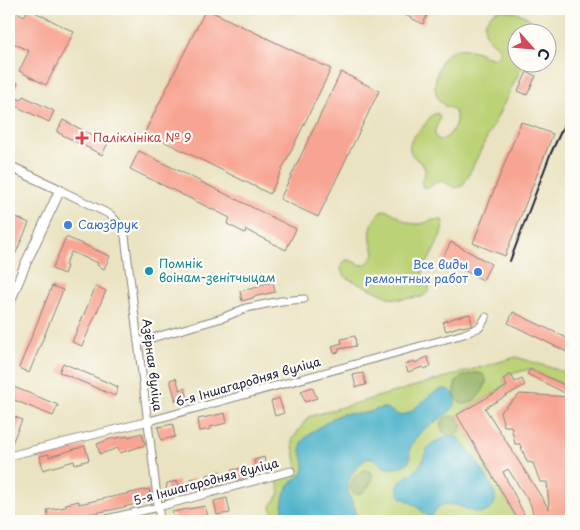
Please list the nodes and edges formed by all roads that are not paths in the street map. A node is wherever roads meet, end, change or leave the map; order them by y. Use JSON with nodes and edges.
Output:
{"nodes":[{"id":1,"x":9,"y":166,"type":"edge"},
{"id":2,"x":60,"y":190,"type":"junction"},
{"id":3,"x":304,"y":299,"type":"dead end"},
{"id":4,"x":9,"y":304,"type":"edge"},
{"id":5,"x":486,"y":317,"type":"dead end"},
{"id":6,"x":138,"y":342,"type":"junction"},
{"id":7,"x":148,"y":422,"type":"junction"},
{"id":8,"x":9,"y":456,"type":"edge"},
{"id":9,"x":291,"y":471,"type":"dead end"},
{"id":10,"x":158,"y":506,"type":"junction"},
{"id":11,"x":98,"y":521,"type":"edge"},
{"id":12,"x":160,"y":521,"type":"edge"}],
"edges":[{"from":1,"to":2,"type":"main road"},
{"from":2,"to":4,"type":"main road"},
{"from":2,"to":6,"type":"street","name":"Азёрная вуліца"},
{"from":3,"to":6,"type":"street"},
{"from":5,"to":7,"type":"street","name":"6-я Іншагародняя вуліца"},
{"from":6,"to":7,"type":"street","name":"Азёрная вуліца"},
{"from":7,"to":8,"type":"street","name":"6-я Іншагародняя вуліца"},
{"from":7,"to":10,"type":"street","name":"Азёрная вуліца"},
{"from":9,"to":10,"type":"street","name":"5-я Іншагародняя вуліца"},
{"from":10,"to":11,"type":"street","name":"5-я Іншагародняя вуліца"},
{"from":10,"to":12,"type":"street","name":"Азёрная вуліца"}]}
